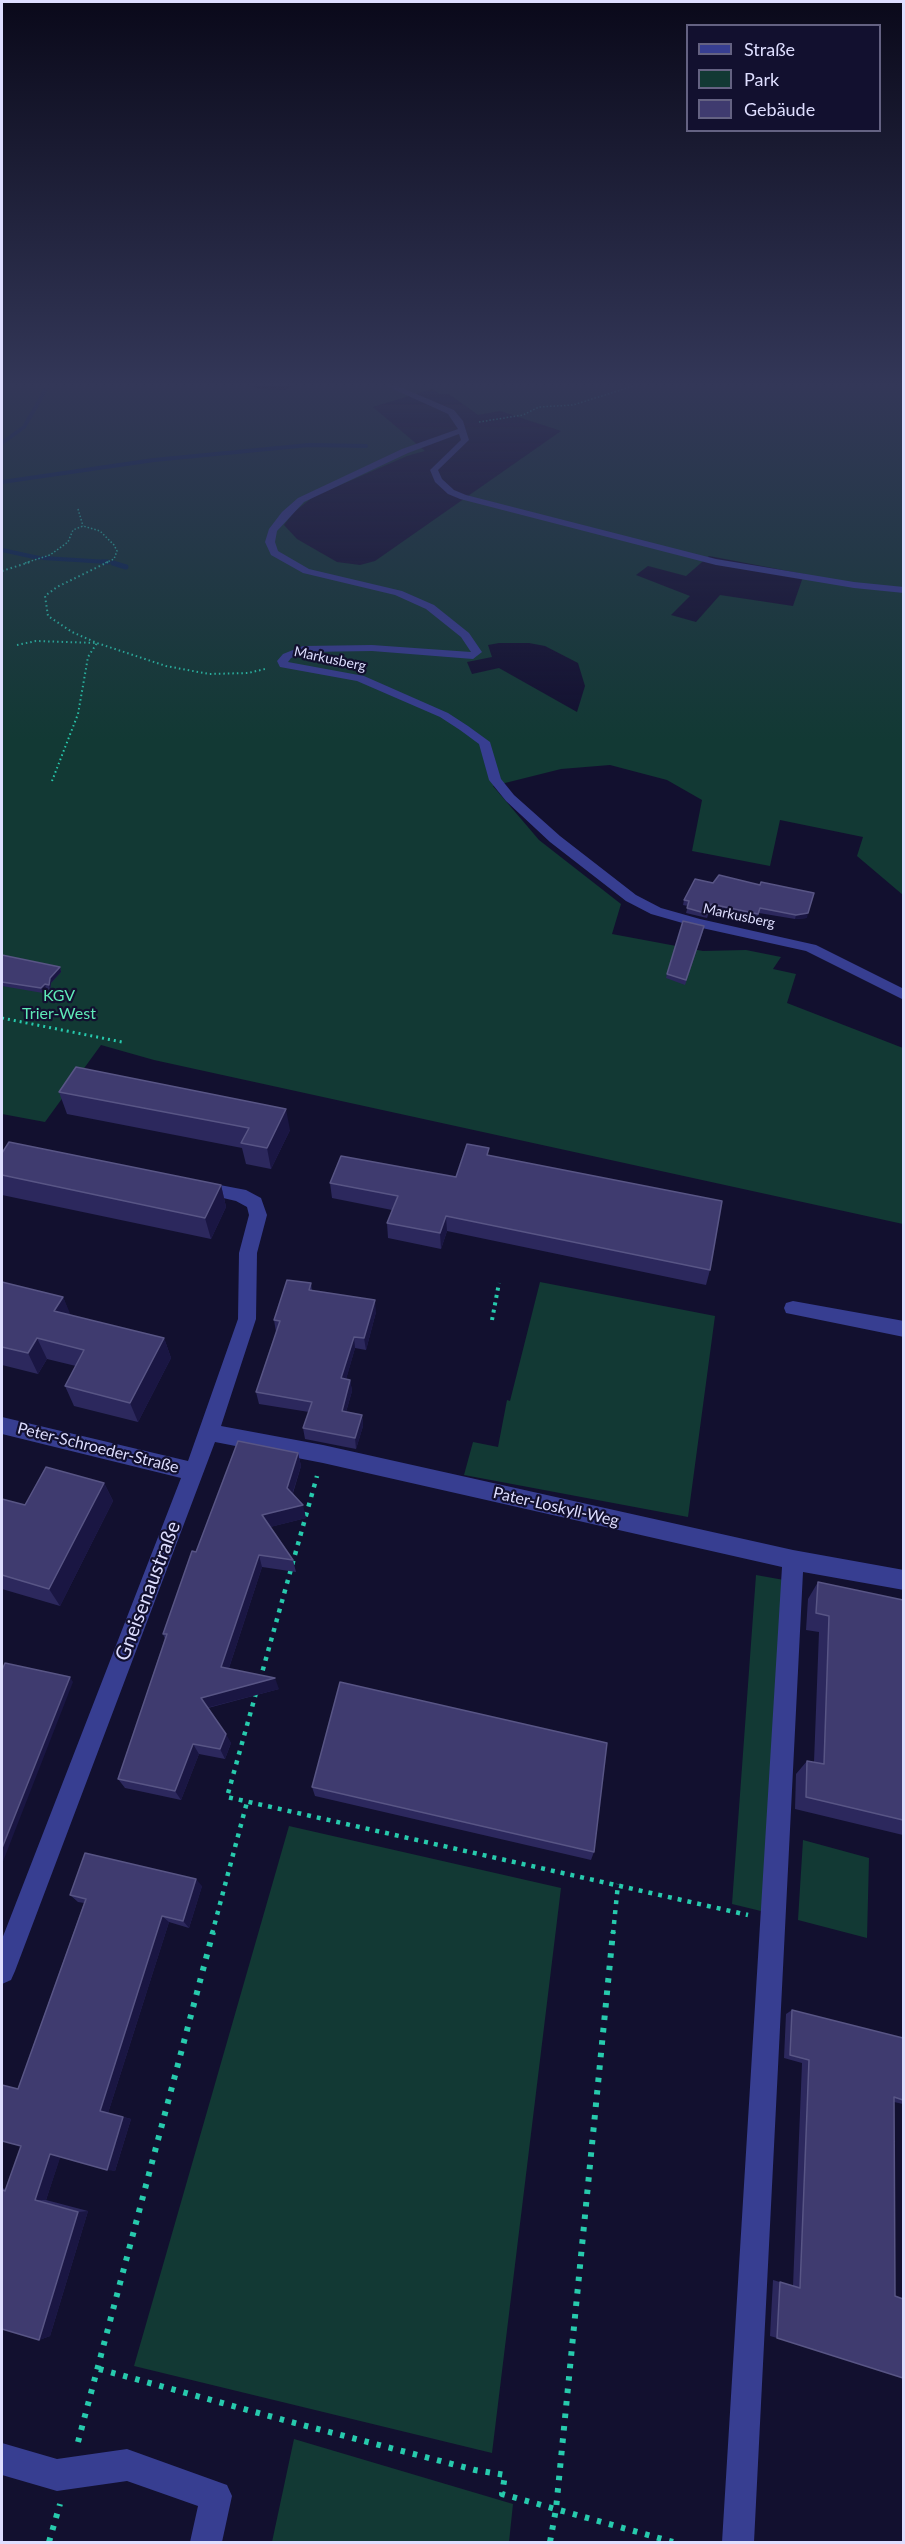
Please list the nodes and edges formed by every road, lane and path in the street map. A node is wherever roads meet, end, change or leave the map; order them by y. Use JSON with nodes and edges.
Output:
{"nodes":[{"id":1,"x":298,"y":503,"type":"edge"},
{"id":2,"x":485,"y":503,"type":"edge"},
{"id":3,"x":78,"y":509,"type":"dead end"},
{"id":4,"x":83,"y":526,"type":"junction"},
{"id":5,"x":2,"y":571,"type":"edge"},
{"id":6,"x":903,"y":590,"type":"edge"},
{"id":7,"x":97,"y":643,"type":"junction"},
{"id":8,"x":17,"y":645,"type":"dead end"},
{"id":9,"x":284,"y":665,"type":"junction"},
{"id":10,"x":52,"y":781,"type":"dead end"},
{"id":11,"x":903,"y":995,"type":"edge"},
{"id":12,"x":2,"y":1018,"type":"edge"},
{"id":13,"x":122,"y":1042,"type":"dead end"},
{"id":14,"x":184,"y":1184,"type":"edge"},
{"id":15,"x":499,"y":1283,"type":"dead end"},
{"id":16,"x":793,"y":1308,"type":"dead end"},
{"id":17,"x":492,"y":1320,"type":"dead end"},
{"id":18,"x":903,"y":1329,"type":"edge"},
{"id":19,"x":2,"y":1425,"type":"edge"},
{"id":20,"x":209,"y":1432,"type":"junction"},
{"id":21,"x":323,"y":1454,"type":"junction"},
{"id":22,"x":194,"y":1472,"type":"junction"},
{"id":23,"x":793,"y":1560,"type":"junction"},
{"id":24,"x":903,"y":1580,"type":"edge"},
{"id":25,"x":247,"y":1802,"type":"junction"},
{"id":26,"x":618,"y":1884,"type":"junction"},
{"id":27,"x":772,"y":1921,"type":"junction"},
{"id":28,"x":2,"y":1971,"type":"edge"},
{"id":29,"x":99,"y":2369,"type":"junction"},
{"id":30,"x":2,"y":2459,"type":"edge"},
{"id":31,"x":69,"y":2474,"type":"junction"},
{"id":32,"x":556,"y":2509,"type":"junction"},
{"id":33,"x":49,"y":2542,"type":"edge"},
{"id":34,"x":206,"y":2542,"type":"edge"},
{"id":35,"x":550,"y":2542,"type":"edge"},
{"id":36,"x":673,"y":2542,"type":"edge"},
{"id":37,"x":738,"y":2542,"type":"edge"}],
"edges":[{"from":1,"to":9,"type":"street","name":"Markusberg"},
{"from":2,"to":6,"type":"street"},
{"from":3,"to":4,"type":"path"},
{"from":4,"to":5,"type":"path"},
{"from":4,"to":7,"type":"path"},
{"from":7,"to":8,"type":"path"},
{"from":7,"to":9,"type":"path"},
{"from":7,"to":10,"type":"path"},
{"from":9,"to":11,"type":"street","name":"Markusberg"},
{"from":12,"to":13,"type":"path"},
{"from":14,"to":20,"type":"street","name":"Gneisenaustraße"},
{"from":15,"to":17,"type":"path"},
{"from":16,"to":18,"type":"street"},
{"from":19,"to":22,"type":"street","name":"Peter-Schroeder-Straße"},
{"from":20,"to":21,"type":"street","name":"Pater-Loskyll-Weg"},
{"from":20,"to":22,"type":"street","name":"Gneisenaustraße"},
{"from":21,"to":23,"type":"street","name":"Pater-Loskyll-Weg"},
{"from":21,"to":25,"type":"path"},
{"from":22,"to":28,"type":"street","name":"Gneisenaustraße"},
{"from":23,"to":24,"type":"street","name":"Pater-Loskyll-Weg"},
{"from":23,"to":27,"type":"street"},
{"from":25,"to":26,"type":"path"},
{"from":25,"to":29,"type":"path"},
{"from":26,"to":27,"type":"path"},
{"from":26,"to":32,"type":"path"},
{"from":27,"to":37,"type":"street"},
{"from":29,"to":31,"type":"path"},
{"from":29,"to":32,"type":"path"},
{"from":30,"to":31,"type":"street"},
{"from":31,"to":33,"type":"path"},
{"from":31,"to":34,"type":"street"},
{"from":32,"to":35,"type":"path"},
{"from":32,"to":36,"type":"path"}]}
